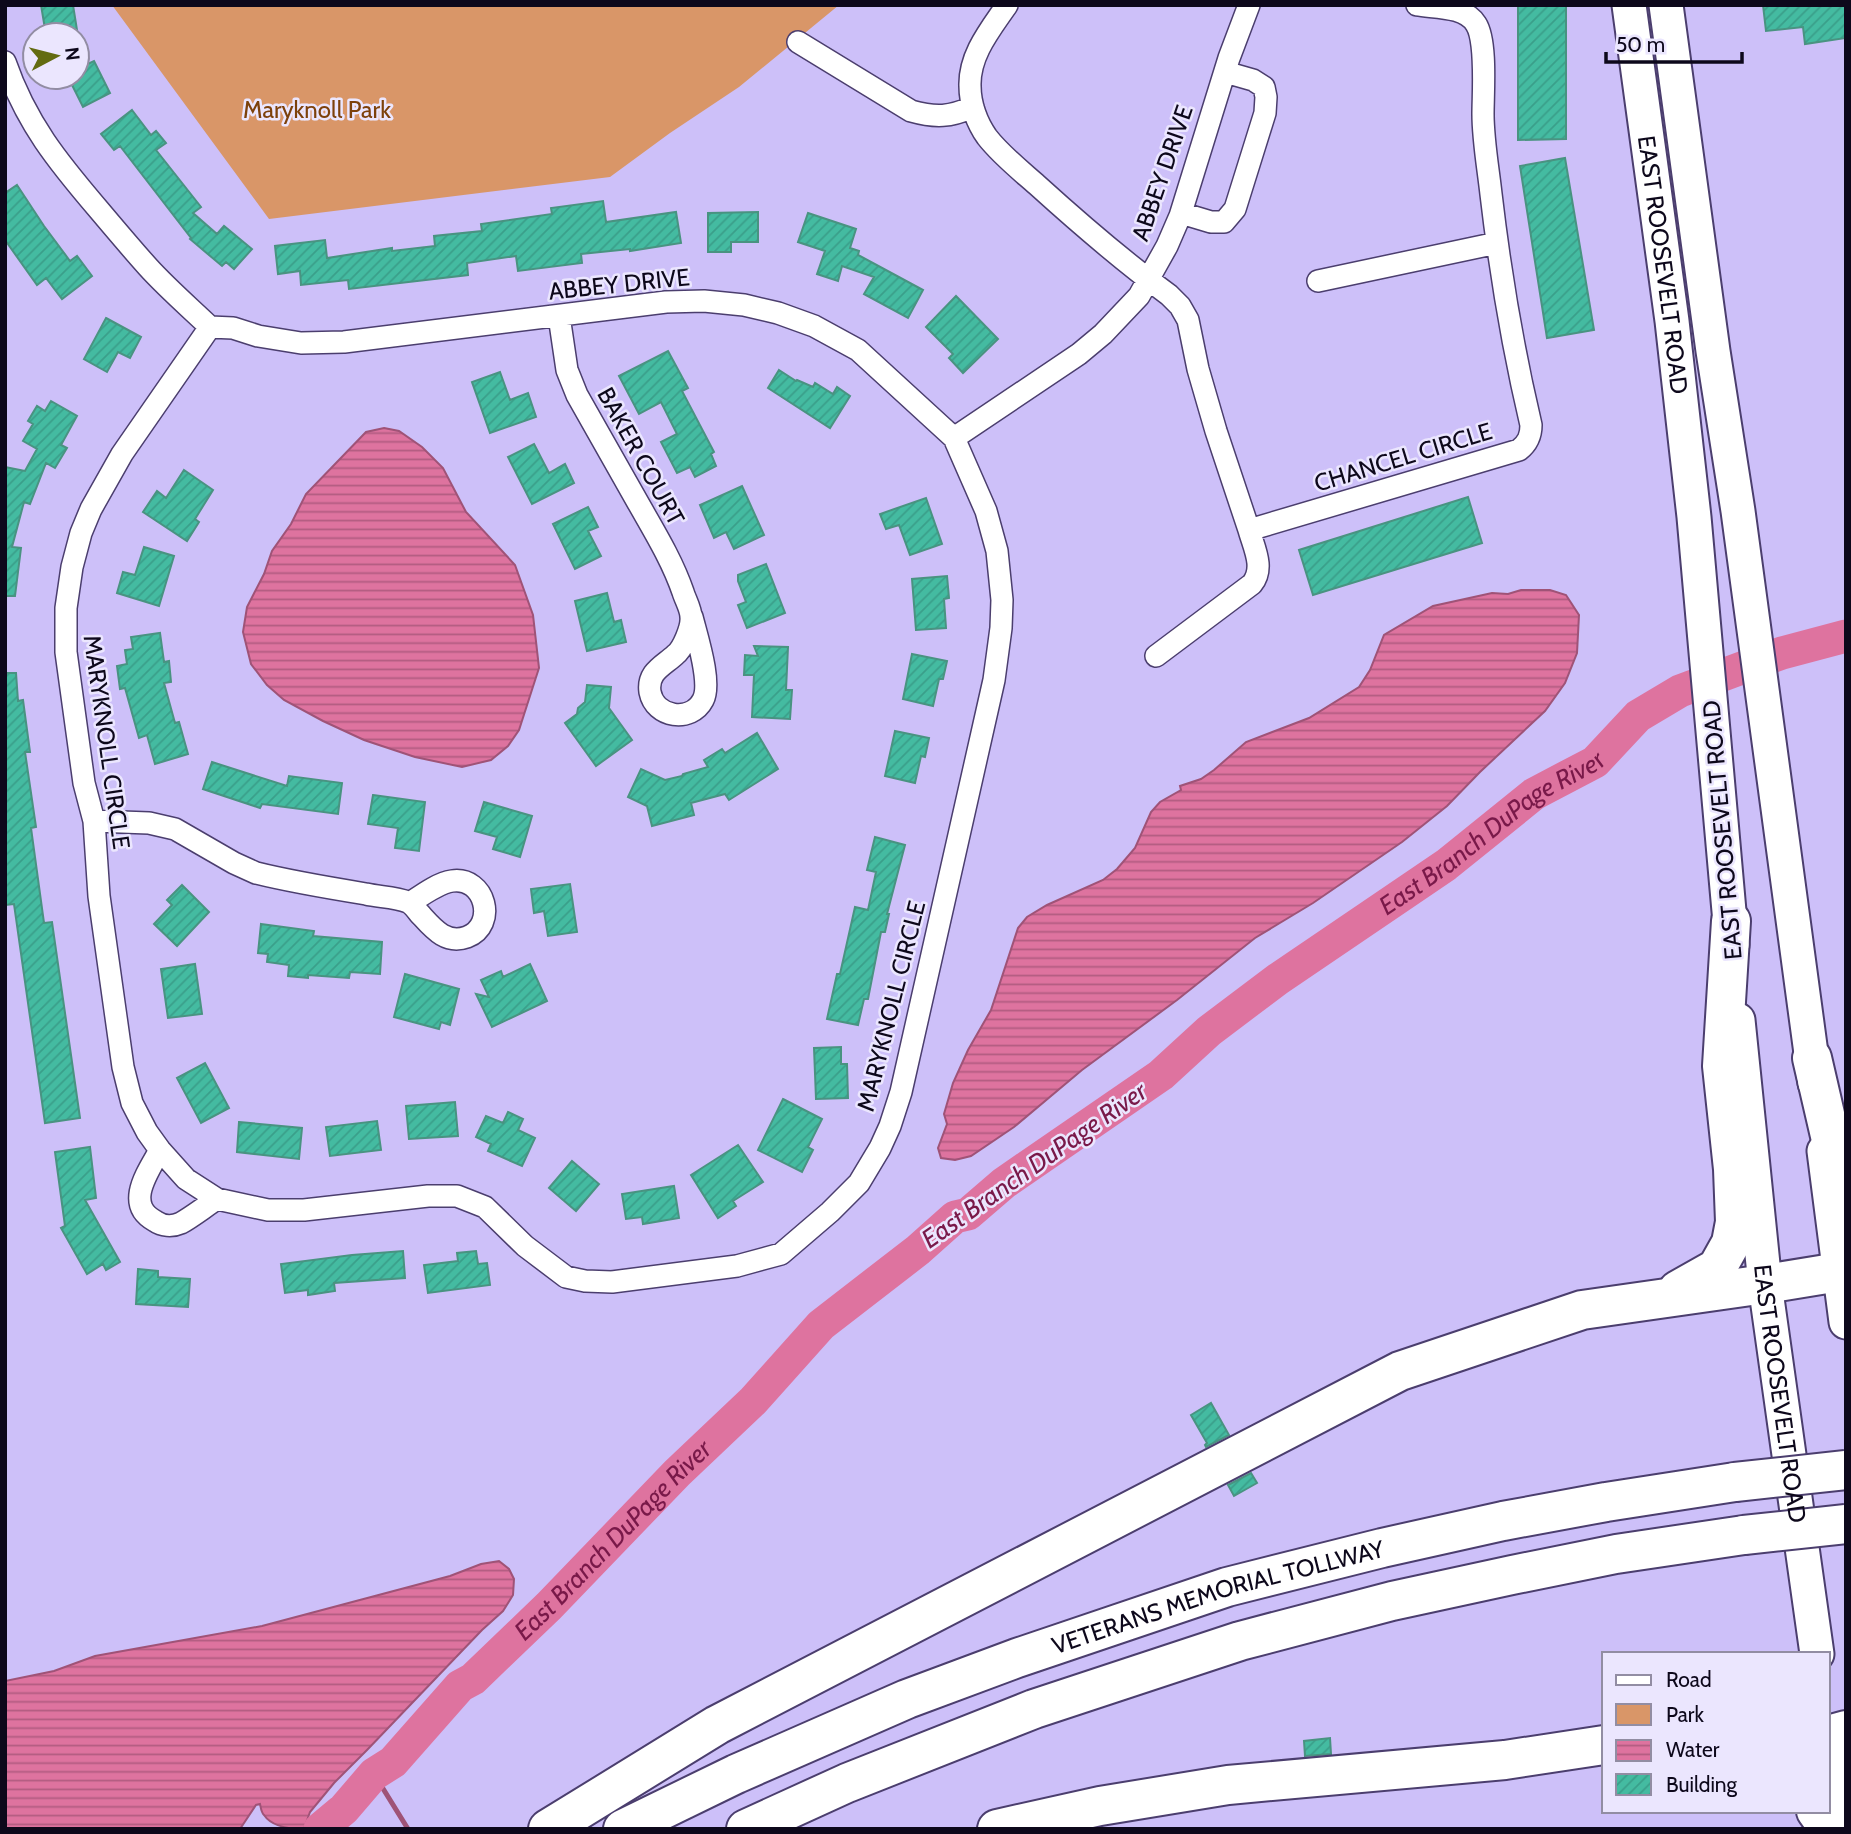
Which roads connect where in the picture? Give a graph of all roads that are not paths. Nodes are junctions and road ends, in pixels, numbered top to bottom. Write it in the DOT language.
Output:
graph roads {
  1 [pos="1007,5"];
  2 [pos="1249,5"];
  3 [pos="1417,5"];
  4 [pos="1629,5"];
  5 [pos="1647,5"];
  6 [pos="1666,5"];
  7 [pos="798,43"];
  8 [pos="5,62"];
  9 [pos="1225,72"];
  10 [pos="973,107"];
  11 [pos="1681,115"];
  12 [pos="1181,213"];
  13 [pos="1497,243"];
  14 [pos="1149,280"];
  15 [pos="1318,281"];
  16 [pos="559,316"];
  17 [pos="1708,316"];
  18 [pos="1672,321"];
  19 [pos="209,327"];
  20 [pos="954,438"];
  21 [pos="1249,530"];
  22 [pos="692,617"];
  23 [pos="1156,656"];
  24 [pos="94,821"];
  25 [pos="410,903"];
  26 [pos="1731,921"];
  27 [pos="1812,1058"];
  28 [pos="160,1150"];
  29 [pos="1846,1185"];
  30 [pos="217,1199"];
  31 [pos="1842,1272"];
  32 [pos="1765,1284"];
  33 [pos="1663,1297"];
  34 [pos="1846,1322"];
  35 [pos="1846,1470"];
  36 [pos="1846,1524"];
  37 [pos="1817,1652"];
  38 [pos="1602,1745"];
  39 [pos="1830,1748"];
  40 [pos="1505,1760"];
  41 [pos="1602,1763"];
  42 [pos="1817,1813"];
  43 [pos="548,1829"];
  44 [pos="624,1829"];
  45 [pos="746,1829"];
  46 [pos="997,1829"];
  47 [pos="1829,1829"];
  48 [pos="1844,1829"];
  1 -- 10 [label="street"];
  2 -- 9 [label="street, ABBEY DRIVE"];
  3 -- 13 [label="street, CHANCEL CIRCLE"];
  4 -- 18 [label="main road, EAST ROOSEVELT ROAD"];
  5 -- 11 [label="main road"];
  6 -- 11 [label="main road, EAST ROOSEVELT ROAD"];
  7 -- 10 [label="street"];
  8 -- 19 [label="street"];
  9 -- 12 [label="street, ABBEY DRIVE"];
  9 -- 12 [label="street"];
  10 -- 14 [label="street"];
  11 -- 17 [label="main road, EAST ROOSEVELT ROAD"];
  12 -- 14 [label="street, ABBEY DRIVE"];
  13 -- 15 [label="street"];
  13 -- 21 [label="street, CHANCEL CIRCLE"];
  14 -- 20 [label="street, ABBEY DRIVE"];
  14 -- 21 [label="street"];
  16 -- 19 [label="street, ABBEY DRIVE"];
  16 -- 20 [label="street, ABBEY DRIVE"];
  16 -- 22 [label="street, BAKER COURT"];
  17 -- 18 [label="main road"];
  17 -- 27 [label="main road, EAST ROOSEVELT ROAD"];
  18 -- 26 [label="main road, EAST ROOSEVELT ROAD"];
  19 -- 24 [label="street, MARYKNOLL CIRCLE"];
  20 -- 30 [label="street, MARYKNOLL CIRCLE"];
  21 -- 23 [label="street"];
  24 -- 25 [label="street"];
  24 -- 28 [label="street, MARYKNOLL CIRCLE"];
  26 -- 32 [label="main road, EAST ROOSEVELT ROAD"];
  26 -- 33 [label="highway"];
  27 -- 29 [label="highway"];
  27 -- 31 [label="main road, EAST ROOSEVELT ROAD"];
  28 -- 30 [label="street, MARYKNOLL CIRCLE"];
  28 -- 30 [label="street"];
  31 -- 32 [label="highway"];
  31 -- 34 [label="main road, EAST ROOSEVELT ROAD"];
  32 -- 33 [label="highway"];
  32 -- 37 [label="main road, EAST ROOSEVELT ROAD"];
  33 -- 43 [label="highway"];
  35 -- 44 [label="highway, VETERANS MEMORIAL TOLLWAY, bridge"];
  36 -- 45 [label="highway, VETERANS MEMORIAL TOLLWAY, bridge"];
  38 -- 40 [label="highway"];
  39 -- 48 [label="main road"];
  40 -- 41 [label="highway"];
  40 -- 46 [label="highway"];
  42 -- 47 [label="highway"];
}
